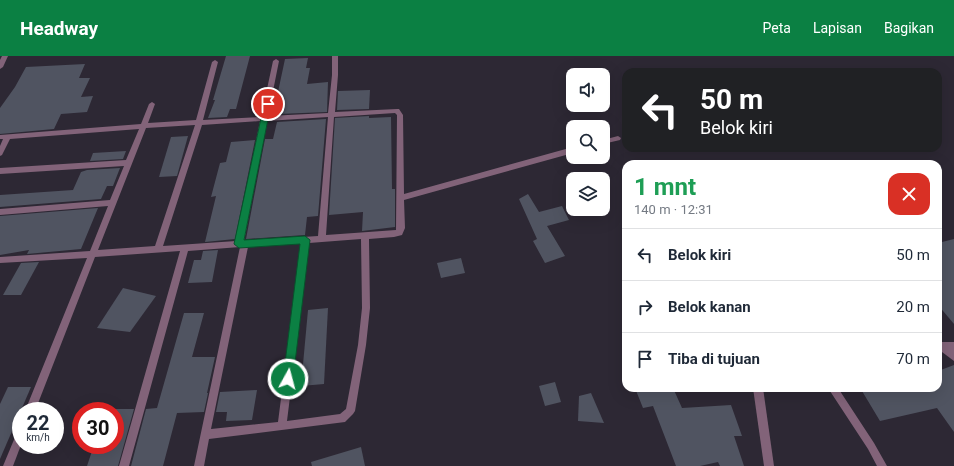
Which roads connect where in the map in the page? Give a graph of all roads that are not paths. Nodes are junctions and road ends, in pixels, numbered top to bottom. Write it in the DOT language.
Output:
graph roads {
  1 [pos="5,56"];
  2 [pos="335,56"];
  3 [pos="276,61"];
  4 [pos="215,62"];
  5 [pos="0,67"];
  6 [pos="152,104"];
  7 [pos="331,115"];
  8 [pos="265,119"];
  9 [pos="199,123"];
  10 [pos="142,126"];
  11 [pos="0,137"];
  12 [pos="8,137"];
  13 [pos="618,138"];
  14 [pos="610,140"];
  15 [pos="566,152"];
  16 [pos="0,153"];
  17 [pos="127,163"];
  18 [pos="0,171"];
  19 [pos="400,198"];
  20 [pos="112,204"];
  21 [pos="0,212"];
  22 [pos="365,236"];
  23 [pos="322,238"];
  24 [pos="305,240"];
  25 [pos="242,244"];
  26 [pos="185,248"];
  27 [pos="158,250"];
  28 [pos="91,254"];
  29 [pos="1,262"];
  30 [pos="942,346"];
  31 [pos="954,346"];
  32 [pos="942,348"];
  33 [pos="954,357"];
  34 [pos="759,392"];
  35 [pos="836,392"];
  36 [pos="33,402"];
  37 [pos="282,426"];
  38 [pos="205,434"];
  39 [pos="13,454"];
  40 [pos="8,466"];
  41 [pos="124,466"];
  42 [pos="199,466"];
  43 [pos="769,466"];
  44 [pos="882,466"];
  1 -- 5 [label="street"];
  2 -- 7 [label="street"];
  3 -- 8 [label="street"];
  4 -- 9 [label="street"];
  6 -- 10 [label="street"];
  7 -- 8 [label="street"];
  7 -- 19 [label="street"];
  7 -- 23 [label="street"];
  8 -- 9 [label="street"];
  8 -- 25 [label="street"];
  9 -- 10 [label="street"];
  9 -- 27 [label="street"];
  10 -- 12 [label="street"];
  10 -- 17 [label="street"];
  11 -- 12 [label="street"];
  12 -- 16 [label="street"];
  13 -- 14 [label="street"];
  15 -- 19 [label="street"];
  17 -- 18 [label="street"];
  17 -- 20 [label="street"];
  19 -- 22 [label="street"];
  20 -- 21 [label="street"];
  20 -- 28 [label="street"];
  22 -- 23 [label="street"];
  22 -- 37 [label="street"];
  23 -- 24 [label="street"];
  24 -- 25 [label="street"];
  24 -- 37 [label="street"];
  25 -- 26 [label="street"];
  25 -- 38 [label="street"];
  26 -- 27 [label="street"];
  26 -- 41 [label="street"];
  27 -- 28 [label="street"];
  28 -- 29 [label="street"];
  28 -- 36 [label="street"];
  30 -- 31 [label="street"];
  32 -- 33 [label="street"];
  34 -- 43 [label="street"];
  35 -- 44 [label="street"];
  37 -- 38 [label="street"];
  38 -- 42 [label="street"];
  39 -- 40 [label="street"];
}
